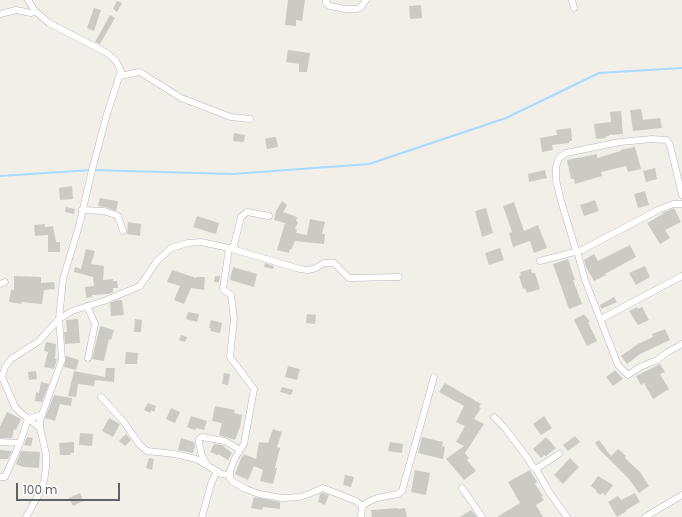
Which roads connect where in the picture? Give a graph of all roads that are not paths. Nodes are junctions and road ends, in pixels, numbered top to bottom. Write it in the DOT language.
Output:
graph roads {
  1 [pos="28,0"];
  2 [pos="326,0"];
  3 [pos="366,0"];
  4 [pos="572,0"];
  5 [pos="574,8"];
  6 [pos="35,11"];
  7 [pos="0,14"];
  8 [pos="120,76"];
  9 [pos="250,119"];
  10 [pos="682,195"];
  11 [pos="682,204"];
  12 [pos="82,210"];
  13 [pos="269,216"];
  14 [pos="123,231"];
  15 [pos="231,249"];
  16 [pos="577,251"];
  17 [pos="540,261"];
  18 [pos="682,276"];
  19 [pos="399,277"];
  20 [pos="87,306"];
  21 [pos="59,319"];
  22 [pos="601,319"];
  23 [pos="682,344"];
  24 [pos="88,358"];
  25 [pos="1,375"];
  26 [pos="434,377"];
  27 [pos="101,397"];
  28 [pos="42,415"];
  29 [pos="494,417"];
  30 [pos="28,419"];
  31 [pos="40,428"];
  32 [pos="0,442"];
  33 [pos="20,443"];
  34 [pos="240,450"];
  35 [pos="559,454"];
  36 [pos="208,466"];
  37 [pos="536,470"];
  38 [pos="217,471"];
  39 [pos="230,475"];
  40 [pos="0,476"];
  41 [pos="462,488"];
  42 [pos="682,495"];
  43 [pos="362,506"];
  44 [pos="26,517"];
  45 [pos="202,517"];
  46 [pos="361,517"];
  47 [pos="482,517"];
  48 [pos="567,517"];
  49 [pos="645,517"];
  1 -- 6 [label="street"];
  2 -- 3 [label="street"];
  4 -- 5 [label="street"];
  6 -- 7 [label="street"];
  6 -- 8 [label="street"];
  8 -- 9 [label="street"];
  8 -- 12 [label="street"];
  10 -- 16 [label="street"];
  11 -- 16 [label="street"];
  12 -- 14 [label="street"];
  12 -- 21 [label="street"];
  13 -- 15 [label="street"];
  15 -- 19 [label="street"];
  15 -- 20 [label="street"];
  15 -- 34 [label="street"];
  16 -- 17 [label="street"];
  16 -- 22 [label="street"];
  18 -- 22 [label="street"];
  20 -- 21 [label="street"];
  20 -- 24 [label="street"];
  21 -- 25 [label="street"];
  21 -- 28 [label="street"];
  22 -- 23 [label="street"];
  25 -- 30 [label="street"];
  26 -- 43 [label="street"];
  27 -- 36 [label="street"];
  28 -- 30 [label="street"];
  28 -- 31 [label="street"];
  29 -- 37 [label="street"];
  30 -- 31 [label="street"];
  30 -- 33 [label="street"];
  31 -- 44 [label="street"];
  32 -- 33 [label="street"];
  33 -- 40 [label="street"];
  34 -- 36 [label="street"];
  34 -- 39 [label="street"];
  35 -- 37 [label="street"];
  36 -- 38 [label="street"];
  37 -- 48 [label="street"];
  38 -- 39 [label="street"];
  38 -- 45 [label="street"];
  39 -- 43 [label="street"];
  41 -- 47 [label="street"];
  42 -- 49 [label="street"];
  43 -- 46 [label="street"];
}
